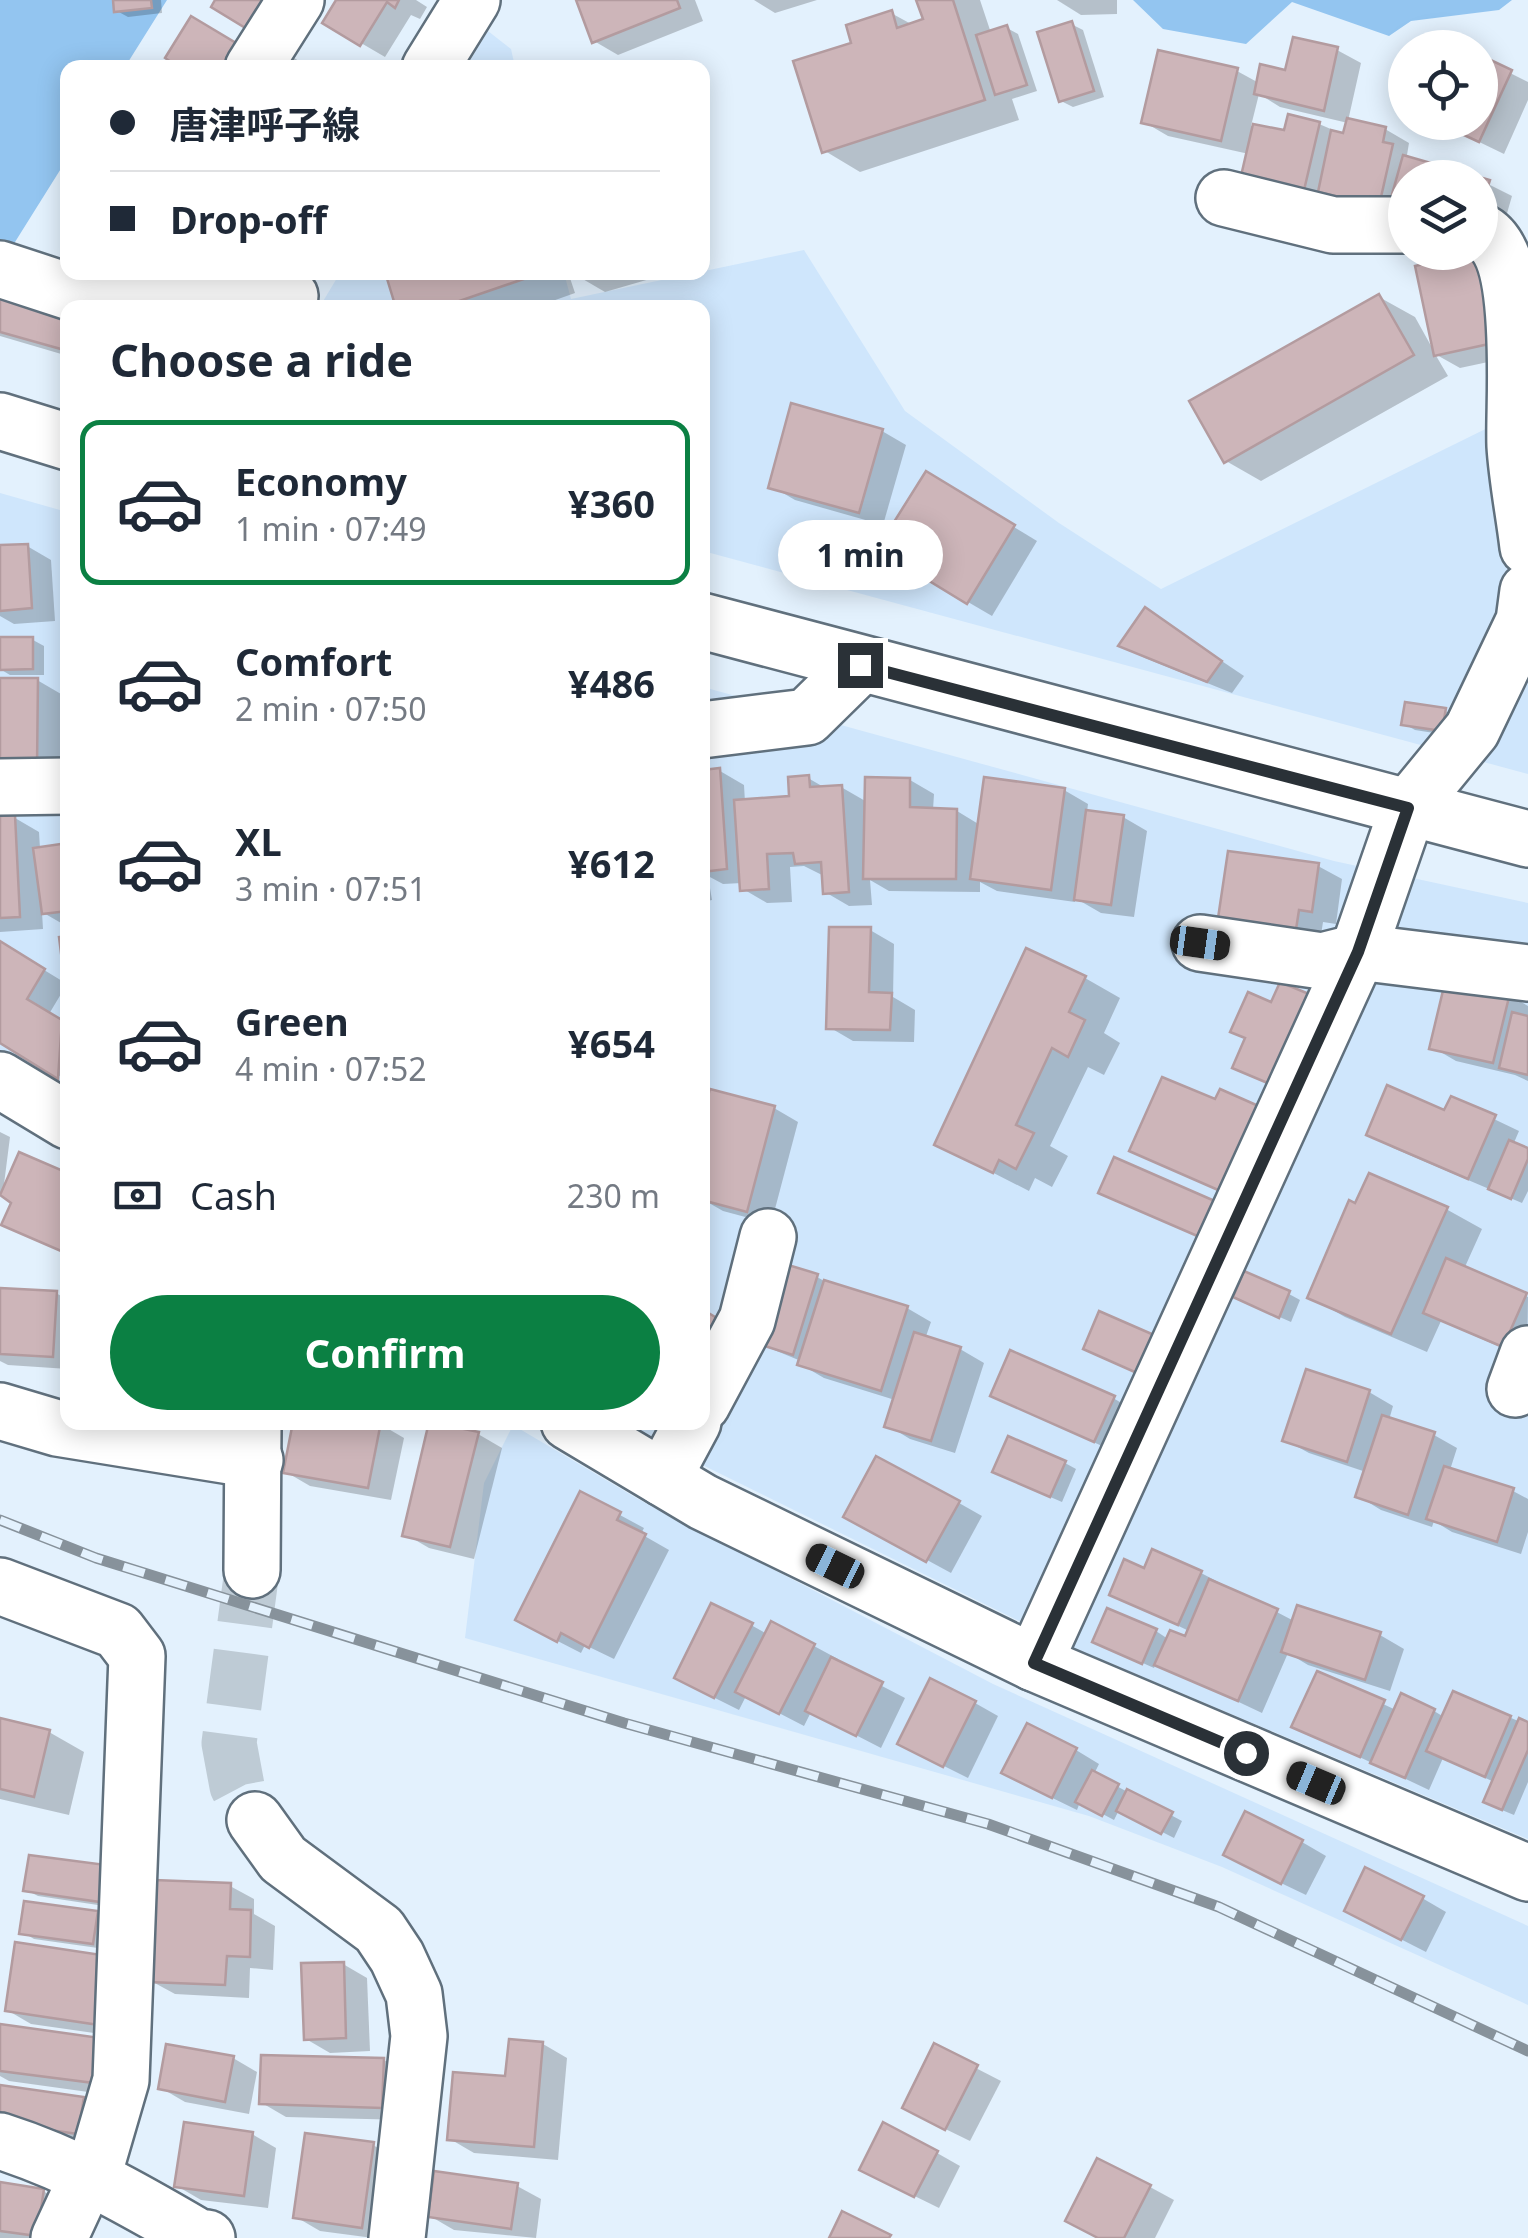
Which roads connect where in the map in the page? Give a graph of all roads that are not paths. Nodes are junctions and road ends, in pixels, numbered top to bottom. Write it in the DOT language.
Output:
graph roads {
  1 [pos="296,0"];
  2 [pos="472,0"];
  3 [pos="259,60"];
  4 [pos="435,60"];
  5 [pos="1224,198"];
  6 [pos="1388,225"];
  7 [pos="1498,246"];
  8 [pos="0,269"];
  9 [pos="293,292"];
  10 [pos="0,421"];
  11 [pos="60,440"];
  12 [pos="1528,547"];
  13 [pos="1528,591"];
  14 [pos="710,623"];
  15 [pos="860,665"];
  16 [pos="710,729"];
  17 [pos="0,786"];
  18 [pos="60,786"];
  19 [pos="1408,808"];
  20 [pos="1528,839"];
  21 [pos="1200,943"];
  22 [pos="1358,952"];
  23 [pos="1528,973"];
  24 [pos="0,1080"];
  25 [pos="60,1116"];
  26 [pos="768,1237"];
  27 [pos="710,1389"];
  28 [pos="0,1411"];
  29 [pos="60,1428"];
  30 [pos="85,1430"];
  31 [pos="582,1430"];
  32 [pos="689,1430"];
  33 [pos="254,1442"];
  34 [pos="663,1478"];
  35 [pos="252,1570"];
  36 [pos="0,1586"];
  37 [pos="1034,1663"];
  38 [pos="254,1820"];
  39 [pos="1528,1872"];
  40 [pos="0,2140"];
  41 [pos="93,2176"];
  42 [pos="198,2237"];
  43 [pos="59,2238"];
  44 [pos="207,2238"];
  45 [pos="396,2238"];
  1 -- 3 [label="street"];
  2 -- 4 [label="street"];
  5 -- 6 [label="street"];
  7 -- 12 [label="street"];
  8 -- 9 [label="street"];
  10 -- 11 [label="street"];
  13 -- 19 [label="street"];
  14 -- 15 [label="street"];
  15 -- 16 [label="street"];
  15 -- 19 [label="street"];
  17 -- 18 [label="street"];
  19 -- 20 [label="street"];
  19 -- 22 [label="street"];
  21 -- 22 [label="street"];
  22 -- 23 [label="street"];
  22 -- 37 [label="street"];
  24 -- 25 [label="street"];
  26 -- 27 [label="street"];
  28 -- 29 [label="street"];
  30 -- 33 [label="street"];
  31 -- 34 [label="street"];
  32 -- 34 [label="street"];
  33 -- 35 [label="street"];
  34 -- 37 [label="street"];
  36 -- 41 [label="street"];
  37 -- 39 [label="street"];
  38 -- 45 [label="street"];
  40 -- 41 [label="street"];
  41 -- 42 [label="street"];
  41 -- 43 [label="street"];
  42 -- 44 [label="street"];
}
